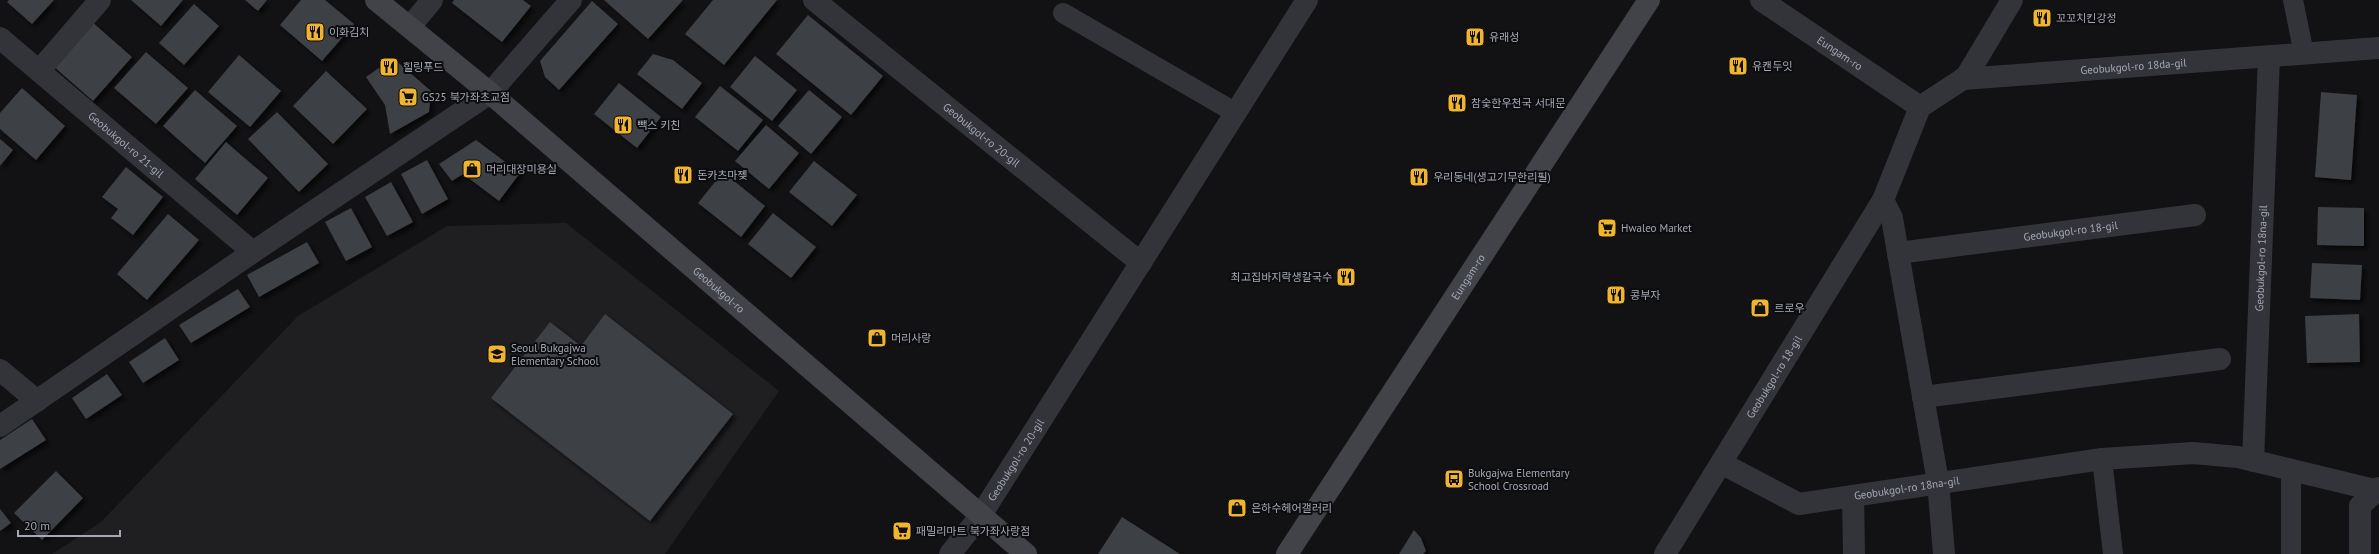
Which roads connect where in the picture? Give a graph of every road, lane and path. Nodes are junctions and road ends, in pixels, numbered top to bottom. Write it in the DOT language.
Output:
graph roads {
  1 [pos="100,0"];
  2 [pos="376,0"];
  3 [pos="432,0"];
  4 [pos="571,0"];
  5 [pos="1307,0"];
  6 [pos="1649,0"];
  7 [pos="1761,0"];
  8 [pos="2012,0"];
  9 [pos="2293,0"];
  10 [pos="821,2"];
  11 [pos="1064,12"];
  12 [pos="410,27"];
  13 [pos="0,38"];
  14 [pos="2379,48"];
  15 [pos="2304,54"];
  16 [pos="2269,57"];
  17 [pos="39,71"];
  18 [pos="1963,79"];
  19 [pos="490,93"];
  20 [pos="1920,106"];
  21 [pos="1236,113"];
  22 [pos="1883,200"];
  23 [pos="2195,215"];
  24 [pos="253,252"];
  25 [pos="1898,253"];
  26 [pos="1140,263"];
  27 [pos="2220,359"];
  28 [pos="0,370"];
  29 [pos="1923,396"];
  30 [pos="37,401"];
  31 [pos="0,426"];
  32 [pos="2102,459"];
  33 [pos="2253,460"];
  34 [pos="1721,463"];
  35 [pos="2291,471"];
  36 [pos="1938,482"];
  37 [pos="2378,490"];
  38 [pos="1853,496"];
  39 [pos="981,516"];
  40 [pos="950,554"];
  41 [pos="1026,554"];
  42 [pos="1287,554"];
  43 [pos="1664,554"];
  44 [pos="1854,554"];
  45 [pos="1944,554"];
  46 [pos="2113,554"];
  47 [pos="2291,554"];
  48 [pos="2360,554"];
  1 -- 17 [label="street"];
  2 -- 12 [label="street, Geobukgol-ro"];
  3 -- 12 [label="street"];
  4 -- 19 [label="street"];
  5 -- 21 [label="street, Geobukgol-ro 20-gil"];
  6 -- 42 [label="street, Eungam-ro"];
  7 -- 20 [label="street, Eungam-ro"];
  8 -- 18 [label="street"];
  9 -- 15 [label="lane"];
  10 -- 26 [label="street, Geobukgol-ro 20-gil"];
  11 -- 21 [label="lane"];
  12 -- 19 [label="street, Geobukgol-ro"];
  13 -- 17 [label="street, Geobukgol-ro 21-gil"];
  14 -- 15 [label="street, Geobukgol-ro 18da-gil"];
  15 -- 16 [label="street, Geobukgol-ro 18da-gil"];
  16 -- 18 [label="street, Geobukgol-ro 18da-gil"];
  16 -- 33 [label="street, Geobukgol-ro 18na-gil"];
  17 -- 24 [label="street, Geobukgol-ro 21-gil"];
  18 -- 20 [label="street"];
  19 -- 24 [label="street"];
  19 -- 39 [label="street, Geobukgol-ro"];
  20 -- 22 [label="street, Geobukgol-ro 18-gil"];
  21 -- 26 [label="street, Geobukgol-ro 20-gil"];
  22 -- 25 [label="street"];
  22 -- 34 [label="street, Geobukgol-ro 18-gil"];
  23 -- 25 [label="street, Geobukgol-ro 18-gil"];
  24 -- 30 [label="street"];
  25 -- 29 [label="street"];
  26 -- 39 [label="street, Geobukgol-ro 20-gil"];
  27 -- 29 [label="street"];
  28 -- 30 [label="street"];
  29 -- 36 [label="street"];
  30 -- 31 [label="street"];
  32 -- 33 [label="street, Geobukgol-ro 18na-gil"];
  32 -- 36 [label="street, Geobukgol-ro 18na-gil"];
  32 -- 46 [label="lane"];
  33 -- 35 [label="street, Geobukgol-ro 18na-gil"];
  34 -- 38 [label="street, Geobukgol-ro 18na-gil"];
  34 -- 43 [label="street, Geobukgol-ro 18-gil"];
  35 -- 37 [label="street, Geobukgol-ro 18na-gil"];
  35 -- 47 [label="lane"];
  36 -- 38 [label="street, Geobukgol-ro 18na-gil"];
  36 -- 45 [label="street"];
  37 -- 48 [label="street, Geobukgol-ro 18na-gil"];
  38 -- 44 [label="street"];
  39 -- 40 [label="street, Geobukgol-ro 20-gil"];
  39 -- 41 [label="street, Geobukgol-ro"];
}
